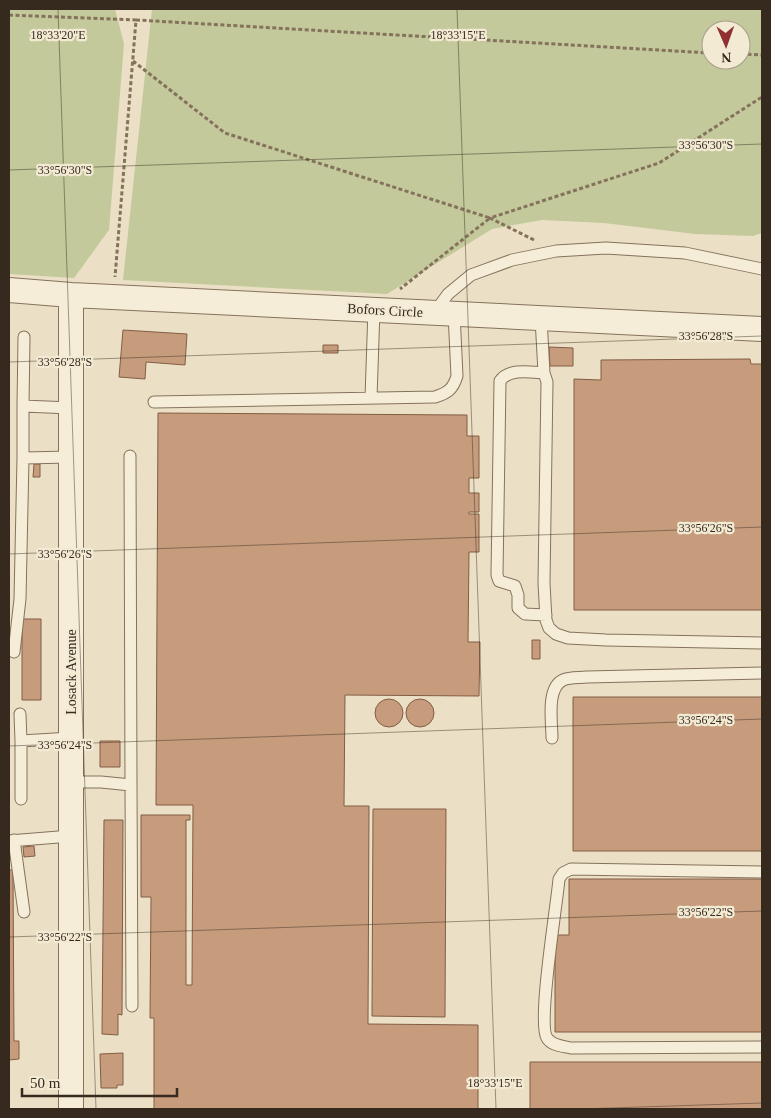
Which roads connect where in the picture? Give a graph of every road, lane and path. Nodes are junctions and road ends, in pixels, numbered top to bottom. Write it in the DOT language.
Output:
graph roads {
  1 [pos="9,15"];
  2 [pos="136,20"];
  3 [pos="701,52"];
  4 [pos="132,61"];
  5 [pos="762,96"];
  6 [pos="490,218"];
  7 [pos="556,251"];
  8 [pos="762,269"];
  9 [pos="9,290"];
  10 [pos="71,295"];
  11 [pos="114,297"];
  12 [pos="374,309"];
  13 [pos="445,313"];
  14 [pos="541,318"];
  15 [pos="762,329"];
  16 [pos="24,337"];
  17 [pos="544,372"];
  18 [pos="371,398"];
  19 [pos="154,402"];
  20 [pos="23,406"];
  21 [pos="71,408"];
  22 [pos="130,456"];
  23 [pos="71,457"];
  24 [pos="23,458"];
  25 [pos="546,615"];
  26 [pos="762,643"];
  27 [pos="14,652"];
  28 [pos="762,673"];
  29 [pos="20,714"];
  30 [pos="71,738"];
  31 [pos="552,738"];
  32 [pos="21,741"];
  33 [pos="71,782"];
  34 [pos="131,786"];
  35 [pos="21,799"];
  36 [pos="71,836"];
  37 [pos="11,841"];
  38 [pos="762,872"];
  39 [pos="24,912"];
  40 [pos="132,1006"];
  41 [pos="762,1047"];
  42 [pos="71,1109"];
  1 -- 2 [label="path"];
  2 -- 3 [label="path"];
  2 -- 4 [label="path"];
  4 -- 6 [label="path"];
  4 -- 11 [label="path"];
  5 -- 6 [label="path"];
  6 -- 7 [label="path"];
  6 -- 12 [label="path"];
  7 -- 8 [label="lane"];
  7 -- 13 [label="lane"];
  9 -- 10 [label="street, Bofors Circle"];
  10 -- 11 [label="street, Bofors Circle"];
  10 -- 21 [label="street, Losack Avenue"];
  11 -- 12 [label="street, Bofors Circle"];
  12 -- 13 [label="street, Bofors Circle"];
  12 -- 18 [label="lane"];
  13 -- 14 [label="street, Bofors Circle"];
  13 -- 18 [label="lane"];
  14 -- 15 [label="street, Bofors Circle"];
  14 -- 17 [label="lane"];
  16 -- 20 [label="lane"];
  17 -- 25 [label="lane"];
  17 -- 25 [label="lane"];
  18 -- 19 [label="lane"];
  20 -- 21 [label="lane"];
  20 -- 24 [label="lane"];
  21 -- 23 [label="street, Losack Avenue"];
  22 -- 34 [label="lane"];
  23 -- 24 [label="lane"];
  23 -- 30 [label="street, Losack Avenue"];
  24 -- 27 [label="lane"];
  25 -- 26 [label="lane"];
  28 -- 31 [label="lane"];
  29 -- 32 [label="lane"];
  30 -- 32 [label="lane"];
  30 -- 33 [label="street, Losack Avenue"];
  32 -- 35 [label="lane"];
  33 -- 34 [label="lane"];
  33 -- 36 [label="street, Losack Avenue"];
  34 -- 40 [label="lane"];
  36 -- 37 [label="lane"];
  36 -- 42 [label="street, Losack Avenue"];
  37 -- 39 [label="lane"];
  38 -- 41 [label="lane"];
}
